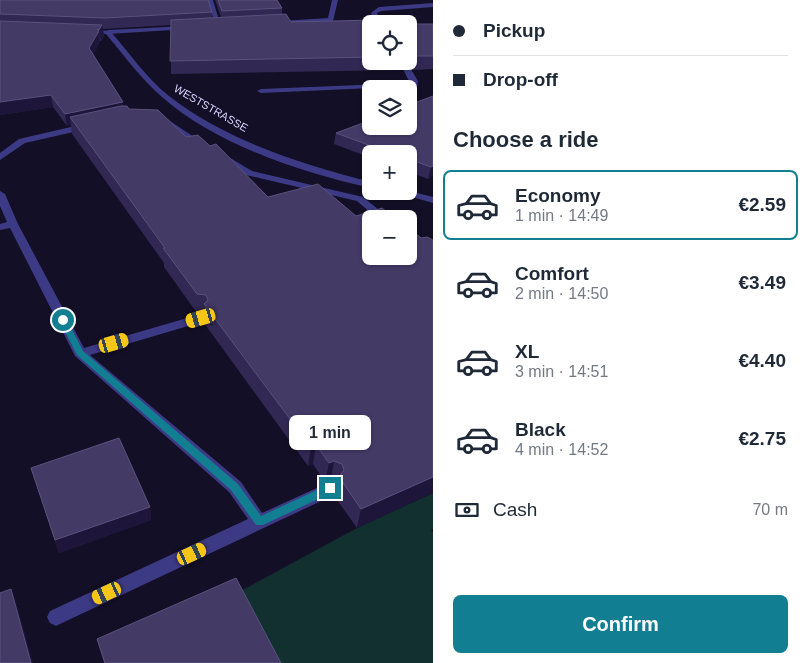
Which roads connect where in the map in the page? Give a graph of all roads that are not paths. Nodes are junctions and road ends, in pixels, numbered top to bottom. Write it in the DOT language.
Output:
graph roads {
  1 [pos="210,0"];
  2 [pos="335,0"];
  3 [pos="433,5"];
  4 [pos="375,15"];
  5 [pos="273,23"];
  6 [pos="219,26"];
  7 [pos="228,26"];
  8 [pos="210,27"];
  9 [pos="191,28"];
  10 [pos="79,31"];
  11 [pos="108,32"];
  12 [pos="407,70"];
  13 [pos="261,91"];
  14 [pos="151,119"];
  15 [pos="95,124"];
  16 [pos="0,157"];
  17 [pos="362,183"];
  18 [pos="0,194"];
  19 [pos="417,196"];
  20 [pos="433,200"];
  21 [pos="374,210"];
  22 [pos="7,225"];
  23 [pos="201,318"];
  24 [pos="80,353"];
  25 [pos="330,488"];
  26 [pos="259,522"];
  27 [pos="56,617"];
  1 -- 6 [label="street"];
  2 -- 5 [label="street"];
  3 -- 4 [label="street"];
  6 -- 7 [label="street"];
  6 -- 8 [label="street"];
  9 -- 11 [label="street"];
  10 -- 11 [label="street"];
  11 -- 17 [label="street, WESTSTRASSE"];
  12 -- 13 [label="street"];
  14 -- 21 [label="street"];
  15 -- 16 [label="street"];
  18 -- 22 [label="street"];
  19 -- 20 [label="street"];
  22 -- 24 [label="street"];
  23 -- 24 [label="street"];
  24 -- 26 [label="street"];
  25 -- 26 [label="street"];
  26 -- 27 [label="street"];
}
